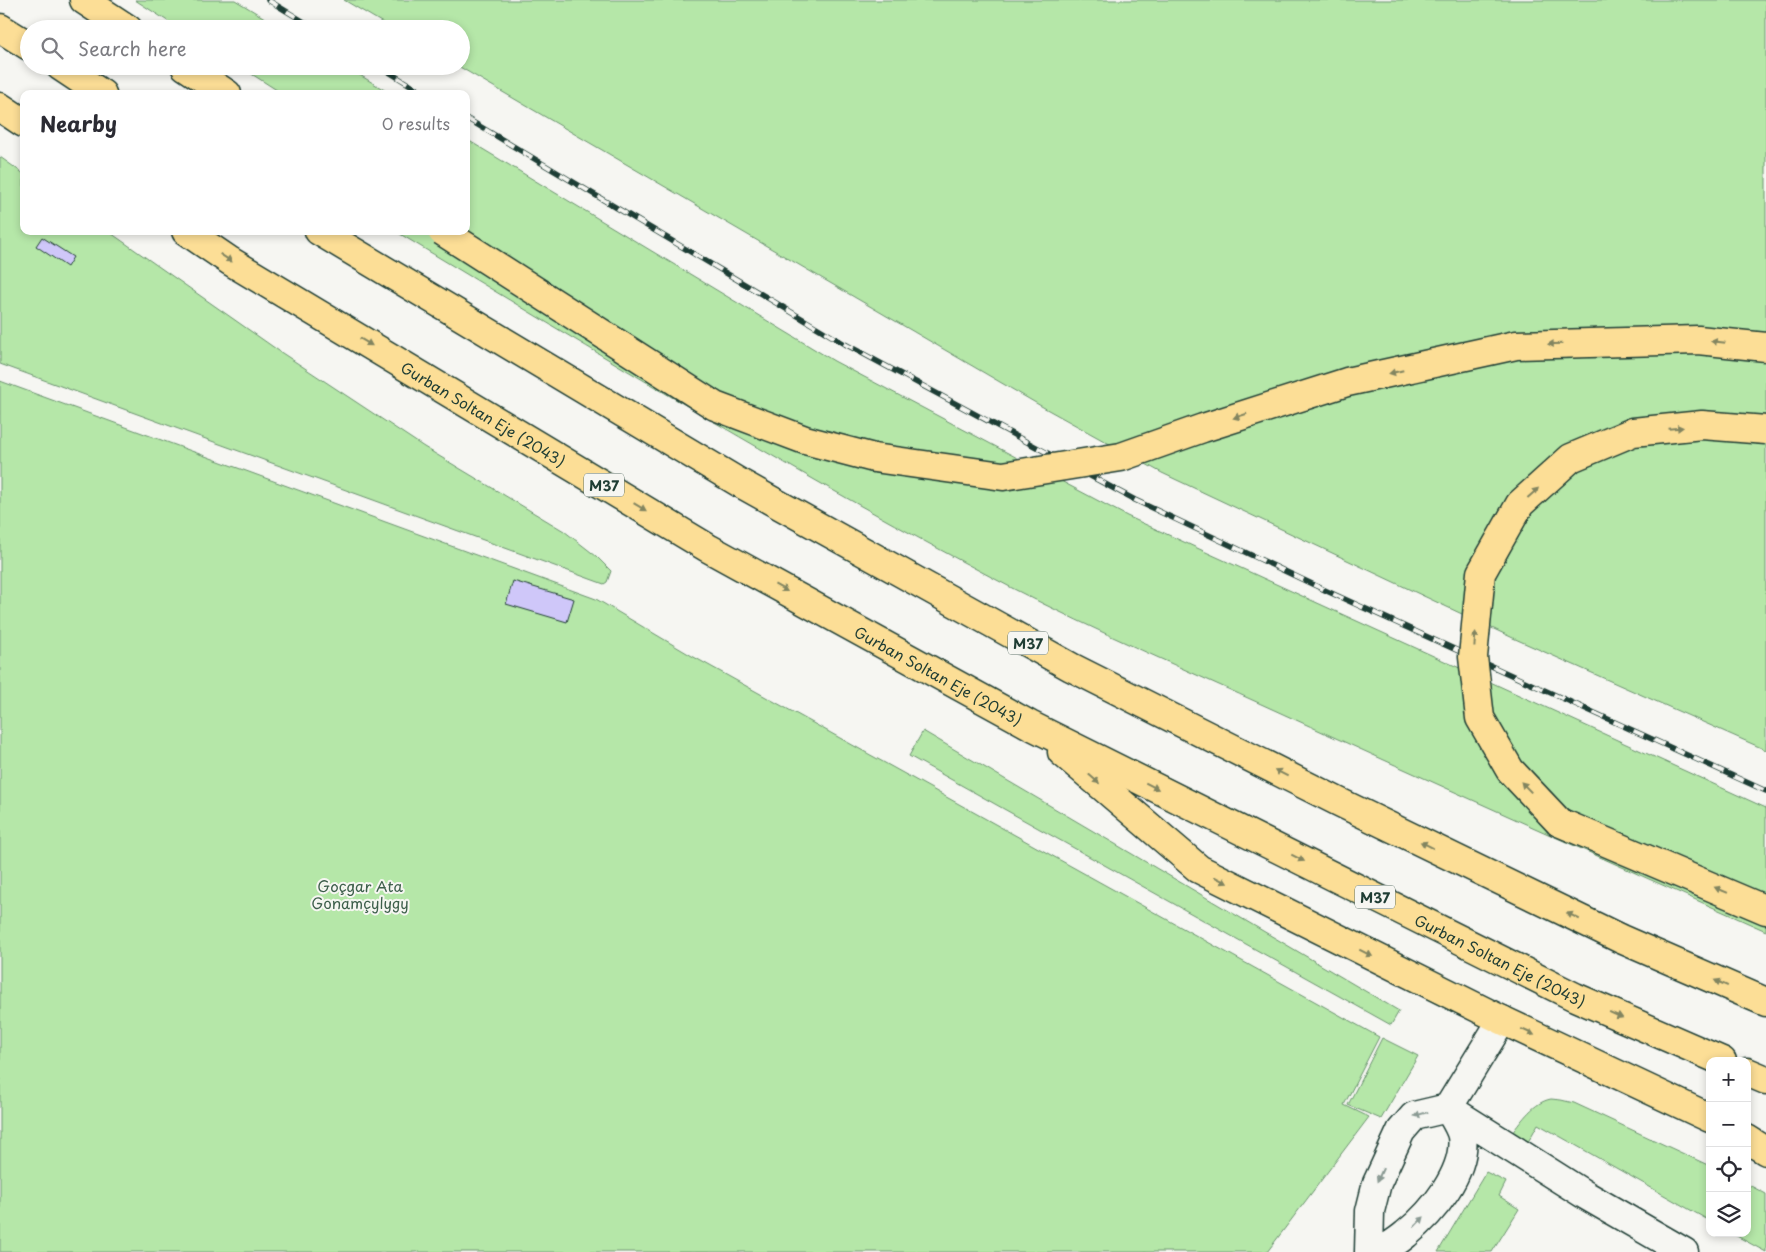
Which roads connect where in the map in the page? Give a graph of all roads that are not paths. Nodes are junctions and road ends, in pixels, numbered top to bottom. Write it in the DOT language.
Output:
graph roads {
  1 [pos="84,0"];
  2 [pos="114,20"];
  3 [pos="0,28"];
  4 [pos="20,40"];
  5 [pos="74,75"];
  6 [pos="198,75"];
  7 [pos="96,90"];
  8 [pos="221,90"];
  9 [pos="0,107"];
  10 [pos="20,120"];
  11 [pos="192,235"];
  12 [pos="326,235"];
  13 [pos="448,235"];
  14 [pos="1766,346"];
  15 [pos="1766,430"];
  16 [pos="1030,725"];
  17 [pos="1766,910"];
  18 [pos="1766,1002"];
  19 [pos="1502,1020"];
  20 [pos="1713,1057"];
  21 [pos="1751,1074"];
  22 [pos="1766,1080"];
  23 [pos="1448,1108"];
  24 [pos="1706,1116"];
  25 [pos="1751,1136"];
  26 [pos="1751,1142"];
  27 [pos="1766,1142"];
  28 [pos="1766,1151"];
  29 [pos="1369,1252"];
  30 [pos="1380,1252"];
  31 [pos="1684,1252"];
  1 -- 2 [label="highway"];
  3 -- 4 [label="highway"];
  5 -- 7 [label="highway"];
  6 -- 8 [label="highway"];
  9 -- 10 [label="highway"];
  11 -- 16 [label="highway, Gurban Soltan Eje (2043) / M37, one-way"];
  18 -- 12 [label="highway, M37, one-way"];
  14 -- 13 [label="highway, one-way, bridge"];
  17 -- 15 [label="highway, one-way, bridge"];
  16 -- 19 [label="highway, one-way"];
  16 -- 20 [label="highway, Gurban Soltan Eje (2043) / M37, one-way"];
  19 -- 23 [label="street"];
  19 -- 24 [label="highway, one-way"];
  21 -- 22 [label="highway"];
  23 -- 29 [label="street, one-way"];
  30 -- 23 [label="street, one-way"];
  23 -- 31 [label="street"];
  25 -- 27 [label="highway"];
  26 -- 28 [label="highway"];
}
